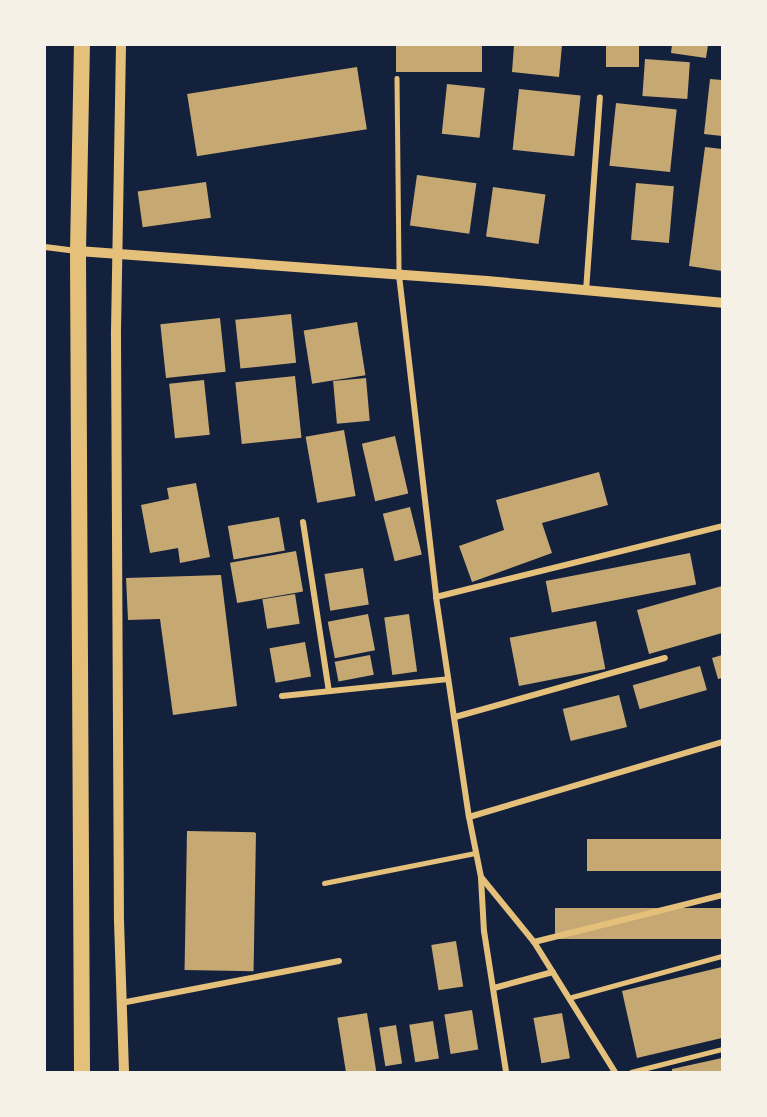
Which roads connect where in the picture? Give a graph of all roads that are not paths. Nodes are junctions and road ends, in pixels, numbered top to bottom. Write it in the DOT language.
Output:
graph roads {
  1 [pos="82,45"];
  2 [pos="121,45"];
  3 [pos="397,78"];
  4 [pos="600,98"];
  5 [pos="45,247"];
  6 [pos="78,251"];
  7 [pos="117,255"];
  8 [pos="399,275"];
  9 [pos="586,291"];
  10 [pos="722,303"];
  11 [pos="303,522"];
  12 [pos="722,526"];
  13 [pos="436,597"];
  14 [pos="665,658"];
  15 [pos="448,679"];
  16 [pos="329,691"];
  17 [pos="282,696"];
  18 [pos="455,717"];
  19 [pos="722,742"];
  20 [pos="469,817"];
  21 [pos="476,853"];
  22 [pos="482,877"];
  23 [pos="324,883"];
  24 [pos="722,895"];
  25 [pos="534,942"];
  26 [pos="722,956"];
  27 [pos="339,962"];
  28 [pos="554,972"];
  29 [pos="494,988"];
  30 [pos="572,997"];
  31 [pos="121,1003"];
  32 [pos="722,1049"];
  33 [pos="82,1072"];
  34 [pos="124,1072"];
  35 [pos="506,1072"];
  36 [pos="615,1072"];
  37 [pos="631,1072"];
  1 -- 6 [label="highway"];
  2 -- 7 [label="street"];
  3 -- 8 [label="lane"];
  4 -- 9 [label="street"];
  5 -- 6 [label="street"];
  6 -- 7 [label="street"];
  6 -- 33 [label="highway"];
  7 -- 8 [label="street"];
  7 -- 31 [label="street"];
  8 -- 9 [label="street"];
  8 -- 13 [label="street"];
  9 -- 10 [label="street"];
  11 -- 16 [label="street"];
  12 -- 13 [label="street"];
  13 -- 15 [label="street"];
  14 -- 18 [label="street"];
  15 -- 16 [label="street"];
  15 -- 18 [label="street"];
  16 -- 17 [label="street"];
  18 -- 20 [label="street"];
  19 -- 20 [label="street"];
  20 -- 21 [label="street"];
  21 -- 22 [label="street"];
  21 -- 23 [label="lane"];
  22 -- 25 [label="street"];
  22 -- 29 [label="street"];
  24 -- 25 [label="street"];
  25 -- 28 [label="street"];
  26 -- 30 [label="lane"];
  27 -- 31 [label="street"];
  28 -- 29 [label="street"];
  28 -- 30 [label="street"];
  29 -- 35 [label="street"];
  30 -- 36 [label="street"];
  31 -- 34 [label="street"];
  32 -- 37 [label="lane"];
}
